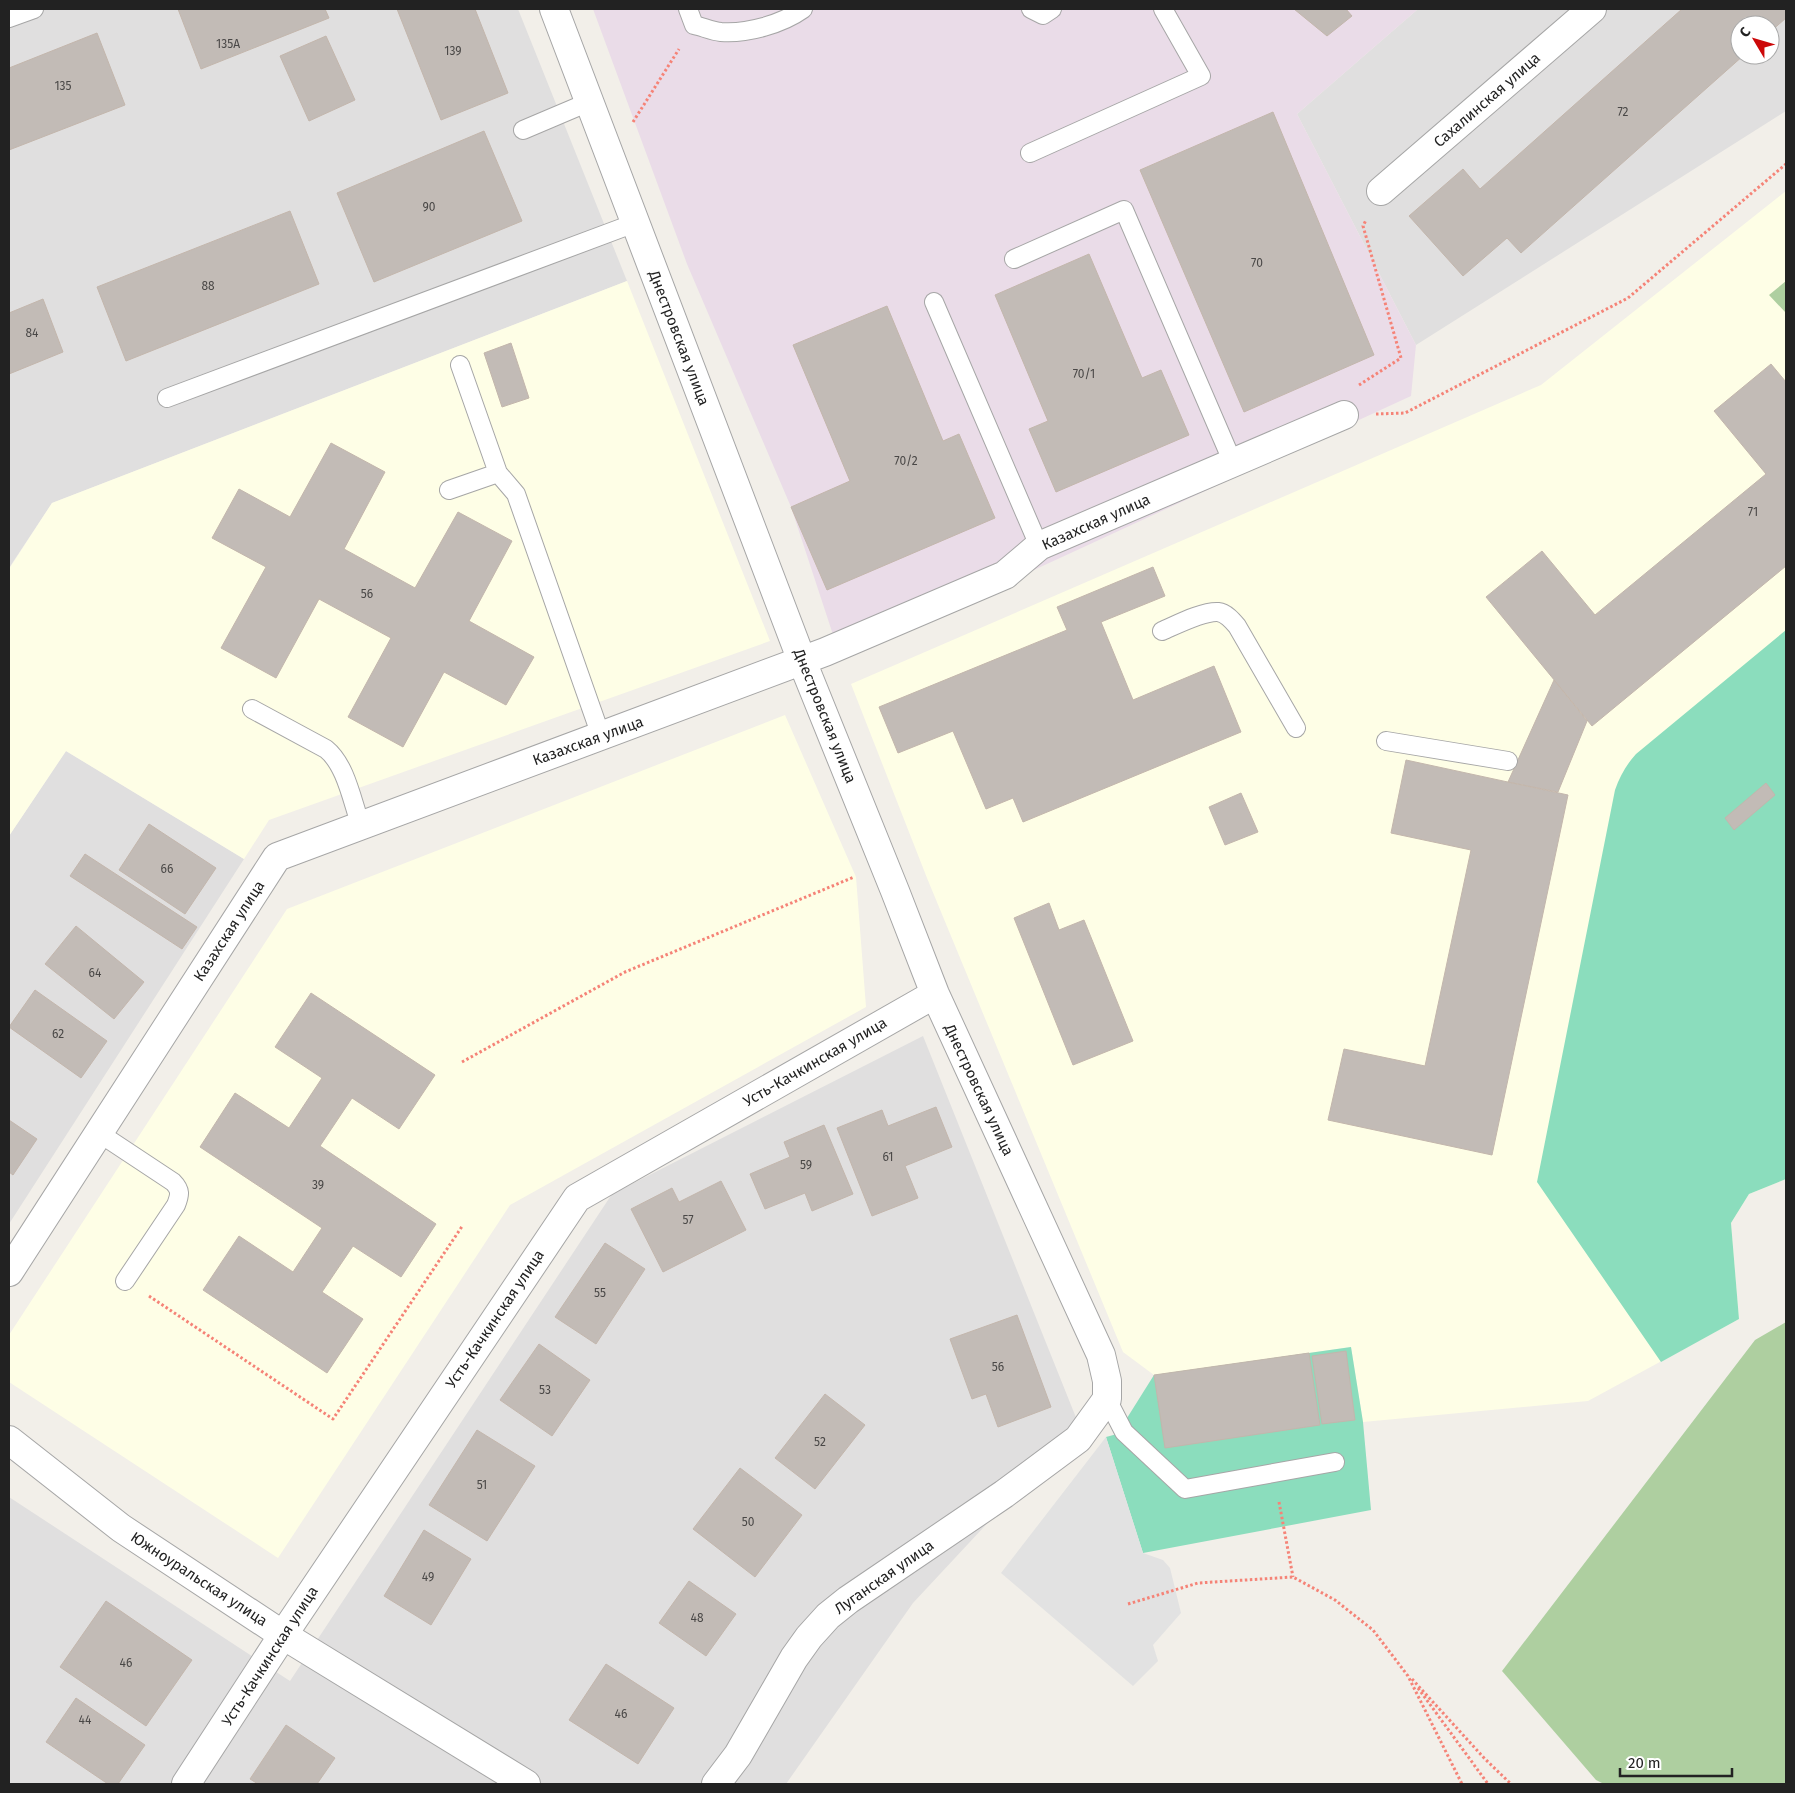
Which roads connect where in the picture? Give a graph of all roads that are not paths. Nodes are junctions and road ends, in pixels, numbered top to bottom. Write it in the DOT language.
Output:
graph roads {
  1 [pos="34,9"];
  2 [pos="554,9"];
  3 [pos="803,9"];
  4 [pos="1031,9"];
  5 [pos="1052,9"];
  6 [pos="1163,9"];
  7 [pos="1592,9"];
  8 [pos="691,17"];
  9 [pos="9,18"];
  10 [pos="589,102"];
  11 [pos="523,130"];
  12 [pos="1030,153"];
  13 [pos="1382,191"];
  14 [pos="635,224"];
  15 [pos="1014,258"];
  16 [pos="934,302"];
  17 [pos="460,365"];
  18 [pos="168,398"];
  19 [pos="1344,415"];
  20 [pos="1233,463"];
  21 [pos="498,473"];
  22 [pos="449,490"];
  23 [pos="1039,546"];
  24 [pos="1162,631"];
  25 [pos="802,661"];
  26 [pos="252,709"];
  27 [pos="1296,728"];
  28 [pos="601,736"];
  29 [pos="1386,741"];
  30 [pos="1508,761"];
  31 [pos="361,826"];
  32 [pos="935,994"];
  33 [pos="99,1133"];
  34 [pos="9,1272"];
  35 [pos="125,1281"];
  36 [pos="1102,1406"];
  37 [pos="9,1440"];
  38 [pos="1335,1462"];
  39 [pos="283,1635"];
  40 [pos="186,1784"];
  41 [pos="526,1784"];
  42 [pos="716,1784"];
  1 -- 9 [label="lane"];
  2 -- 10 [label="street, Днестровская улица"];
  3 -- 8 [label="lane"];
  4 -- 5 [label="lane"];
  6 -- 12 [label="lane"];
  7 -- 13 [label="street, Сахалинская улица"];
  10 -- 11 [label="lane"];
  10 -- 14 [label="street, Днестровская улица"];
  14 -- 18 [label="lane"];
  14 -- 25 [label="street, Днестровская улица"];
  15 -- 20 [label="lane"];
  16 -- 23 [label="lane"];
  17 -- 21 [label="lane"];
  19 -- 20 [label="street, Казахская улица"];
  20 -- 23 [label="street, Казахская улица"];
  21 -- 22 [label="lane"];
  21 -- 28 [label="lane"];
  23 -- 25 [label="street, Казахская улица"];
  24 -- 27 [label="lane"];
  25 -- 28 [label="street, Казахская улица"];
  25 -- 32 [label="street, Днестровская улица"];
  26 -- 31 [label="lane"];
  28 -- 31 [label="street, Казахская улица"];
  29 -- 30 [label="lane"];
  31 -- 33 [label="street, Казахская улица"];
  32 -- 36 [label="street, Днестровская улица"];
  32 -- 39 [label="street, Усть-Качкинская улица"];
  33 -- 34 [label="street, Казахская улица"];
  33 -- 35 [label="lane"];
  36 -- 38 [label="lane"];
  36 -- 42 [label="street, Луганская улица"];
  37 -- 39 [label="street, Южноуральская улица"];
  39 -- 40 [label="street, Усть-Качкинская улица"];
  39 -- 41 [label="street, Южноуральская улица"];
}
